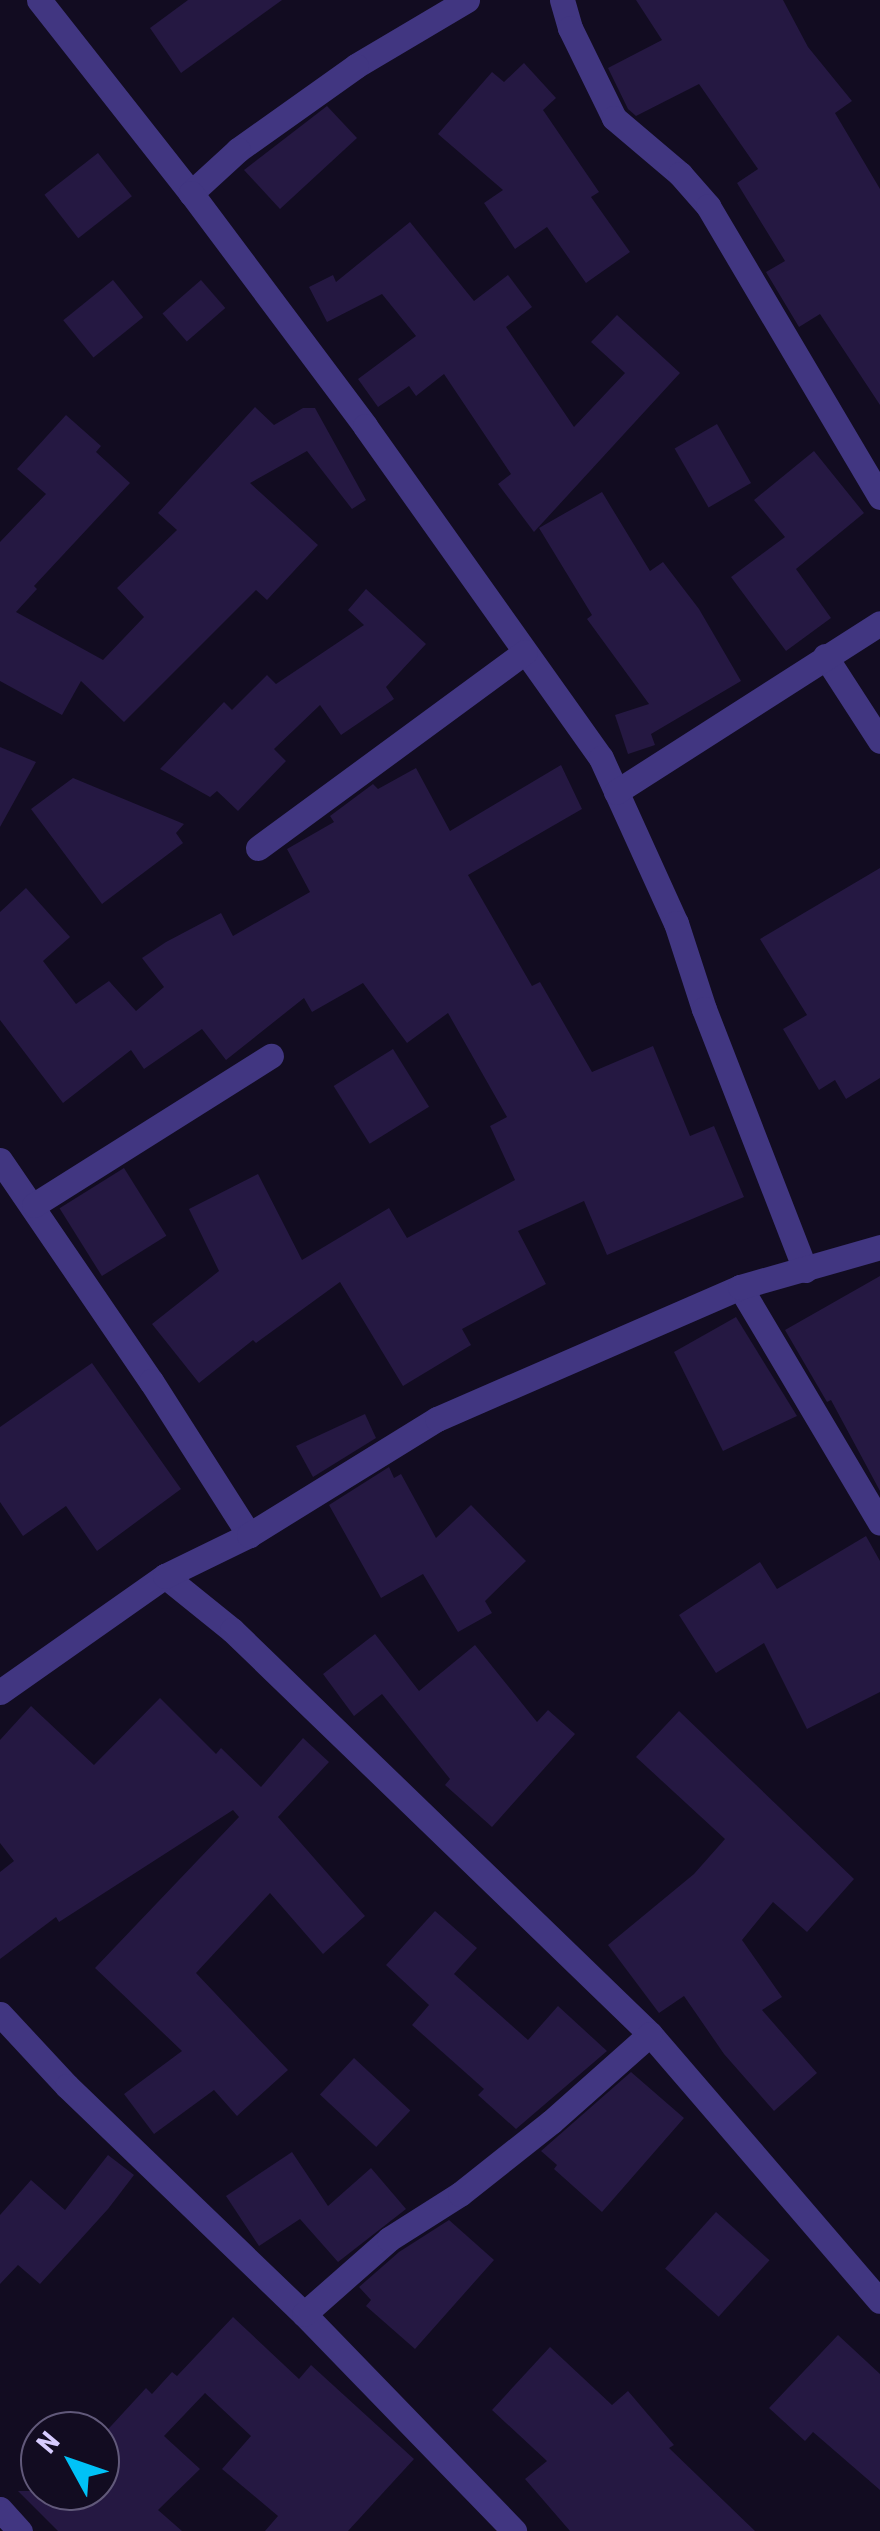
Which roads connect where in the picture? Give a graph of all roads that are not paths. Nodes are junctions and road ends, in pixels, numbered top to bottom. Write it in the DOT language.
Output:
graph roads {
  1 [pos="39,0"];
  2 [pos="468,0"];
  3 [pos="562,0"];
  4 [pos="191,192"];
  5 [pos="880,497"];
  6 [pos="880,623"];
  7 [pos="525,652"];
  8 [pos="825,656"];
  9 [pos="880,741"];
  10 [pos="616,792"];
  11 [pos="258,848"];
  12 [pos="272,1056"];
  13 [pos="0,1160"];
  14 [pos="34,1206"];
  15 [pos="880,1247"];
  16 [pos="805,1270"];
  17 [pos="740,1287"];
  18 [pos="880,1523"];
  19 [pos="249,1535"];
  20 [pos="165,1576"];
  21 [pos="0,1692"];
  22 [pos="0,2014"];
  23 [pos="650,2034"];
  24 [pos="880,2301"];
  25 [pos="304,2314"];
  26 [pos="0,2509"];
  27 [pos="20,2531"];
  28 [pos="514,2531"];
  1 -- 4 [label="street"];
  2 -- 4 [label="street"];
  3 -- 5 [label="street"];
  4 -- 7 [label="street"];
  6 -- 8 [label="street"];
  7 -- 10 [label="street"];
  7 -- 11 [label="street"];
  8 -- 9 [label="street"];
  8 -- 10 [label="street"];
  10 -- 16 [label="street"];
  12 -- 14 [label="street"];
  13 -- 14 [label="street"];
  14 -- 19 [label="street"];
  15 -- 16 [label="street"];
  16 -- 17 [label="street"];
  17 -- 18 [label="street"];
  17 -- 19 [label="street"];
  19 -- 20 [label="street"];
  20 -- 21 [label="street"];
  20 -- 23 [label="street"];
  22 -- 25 [label="street"];
  23 -- 24 [label="street"];
  23 -- 25 [label="street"];
  25 -- 28 [label="street"];
  26 -- 27 [label="street"];
}
